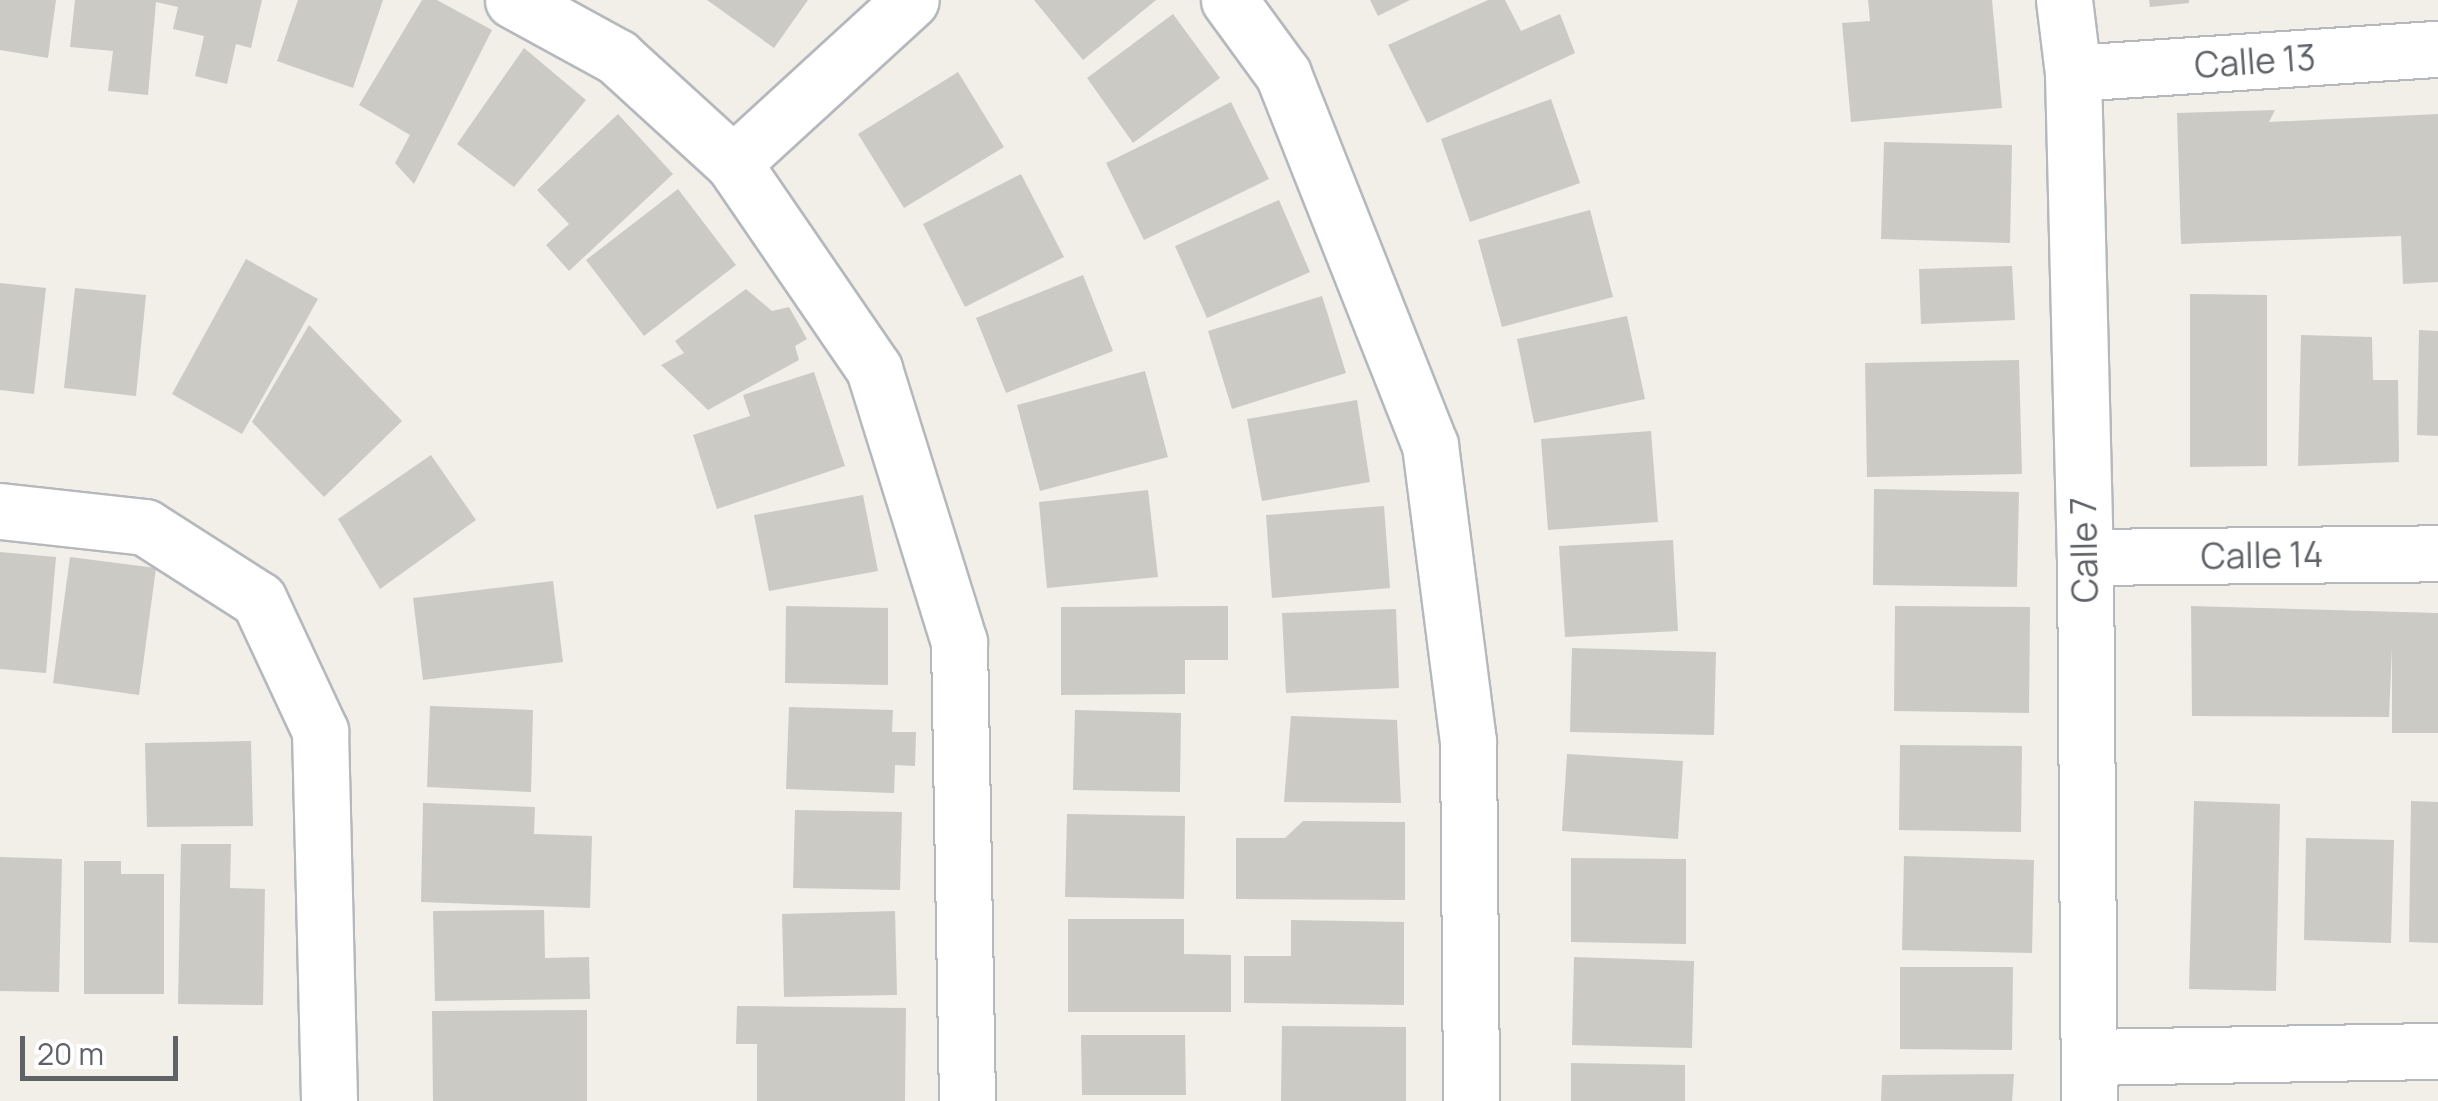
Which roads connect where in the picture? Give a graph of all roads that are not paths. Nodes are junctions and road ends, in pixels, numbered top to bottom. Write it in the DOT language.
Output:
graph roads {
  1 [pos="513,0"];
  2 [pos="911,0"];
  3 [pos="1229,0"];
  4 [pos="2064,0"];
  5 [pos="2438,50"];
  6 [pos="2072,73"];
  7 [pos="733,163"];
  8 [pos="0,511"];
  9 [pos="2438,553"];
  10 [pos="2085,558"];
  11 [pos="2438,1051"];
  12 [pos="2089,1079"];
  13 [pos="329,1101"];
  14 [pos="967,1101"];
  15 [pos="1471,1101"];
  1 -- 7 [label="street"];
  2 -- 7 [label="street"];
  3 -- 15 [label="street"];
  4 -- 6 [label="street, Calle 7"];
  5 -- 6 [label="street, Calle 13"];
  6 -- 10 [label="street, Calle 7"];
  7 -- 14 [label="street"];
  8 -- 13 [label="street"];
  9 -- 10 [label="street, Calle 14"];
  10 -- 12 [label="street, Calle 7"];
  11 -- 12 [label="street"];
}
